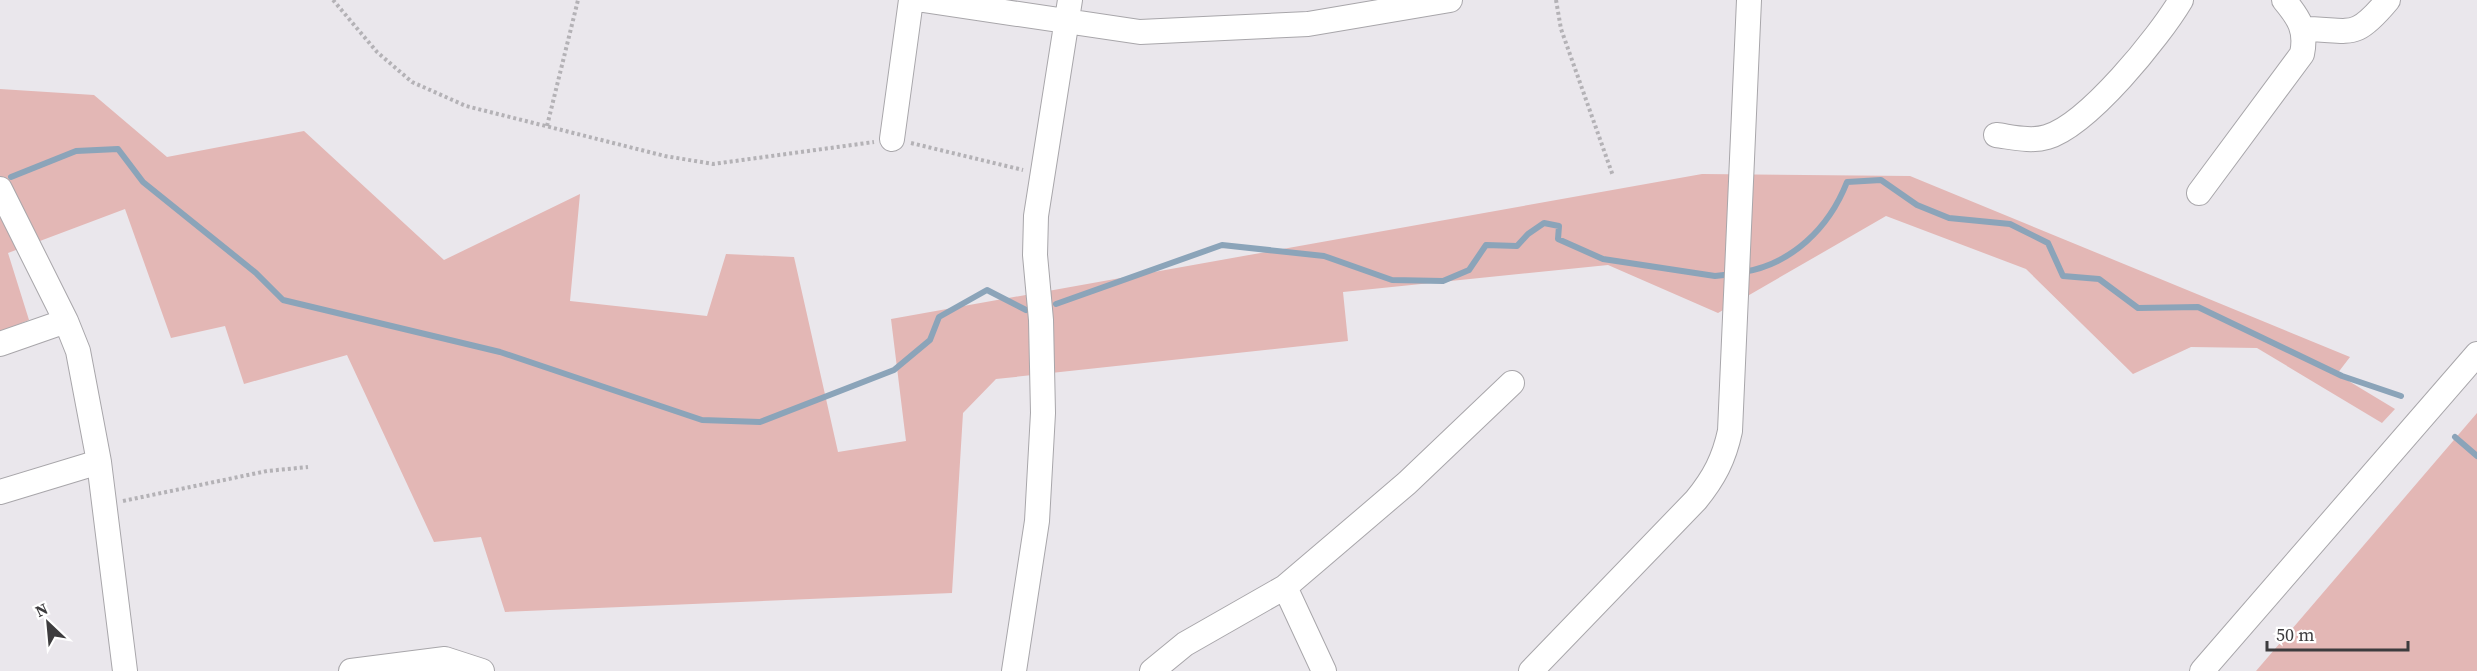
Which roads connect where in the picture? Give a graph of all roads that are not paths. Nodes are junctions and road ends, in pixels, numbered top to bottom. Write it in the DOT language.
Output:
graph roads {
  1 [pos="911,0"];
  2 [pos="923,0"];
  3 [pos="1450,0"];
  4 [pos="1749,0"];
  5 [pos="2181,0"];
  6 [pos="2284,0"];
  7 [pos="2388,0"];
  8 [pos="1069,11"];
  9 [pos="2302,29"];
  10 [pos="1996,135"];
  11 [pos="892,139"];
  12 [pos="0,189"];
  13 [pos="2199,193"];
  14 [pos="66,321"];
  15 [pos="0,344"];
  16 [pos="2477,354"];
  17 [pos="1512,383"];
  18 [pos="99,462"];
  19 [pos="0,492"];
  20 [pos="1285,587"];
  21 [pos="445,665"];
  22 [pos="125,671"];
  23 [pos="351,671"];
  24 [pos="482,671"];
  25 [pos="1014,671"];
  26 [pos="1152,671"];
  27 [pos="1324,671"];
  28 [pos="1531,671"];
  29 [pos="2202,671"];
  1 -- 11 [label="street"];
  2 -- 8 [label="street"];
  3 -- 8 [label="street"];
  4 -- 28 [label="street"];
  5 -- 10 [label="street"];
  6 -- 9 [label="street"];
  7 -- 9 [label="street"];
  8 -- 25 [label="street"];
  9 -- 13 [label="street"];
  12 -- 14 [label="street"];
  14 -- 15 [label="street"];
  14 -- 18 [label="street"];
  16 -- 29 [label="street"];
  17 -- 20 [label="street"];
  18 -- 19 [label="street"];
  18 -- 22 [label="street"];
  20 -- 26 [label="street"];
  20 -- 27 [label="street"];
  21 -- 23 [label="street"];
  21 -- 24 [label="street"];
}
